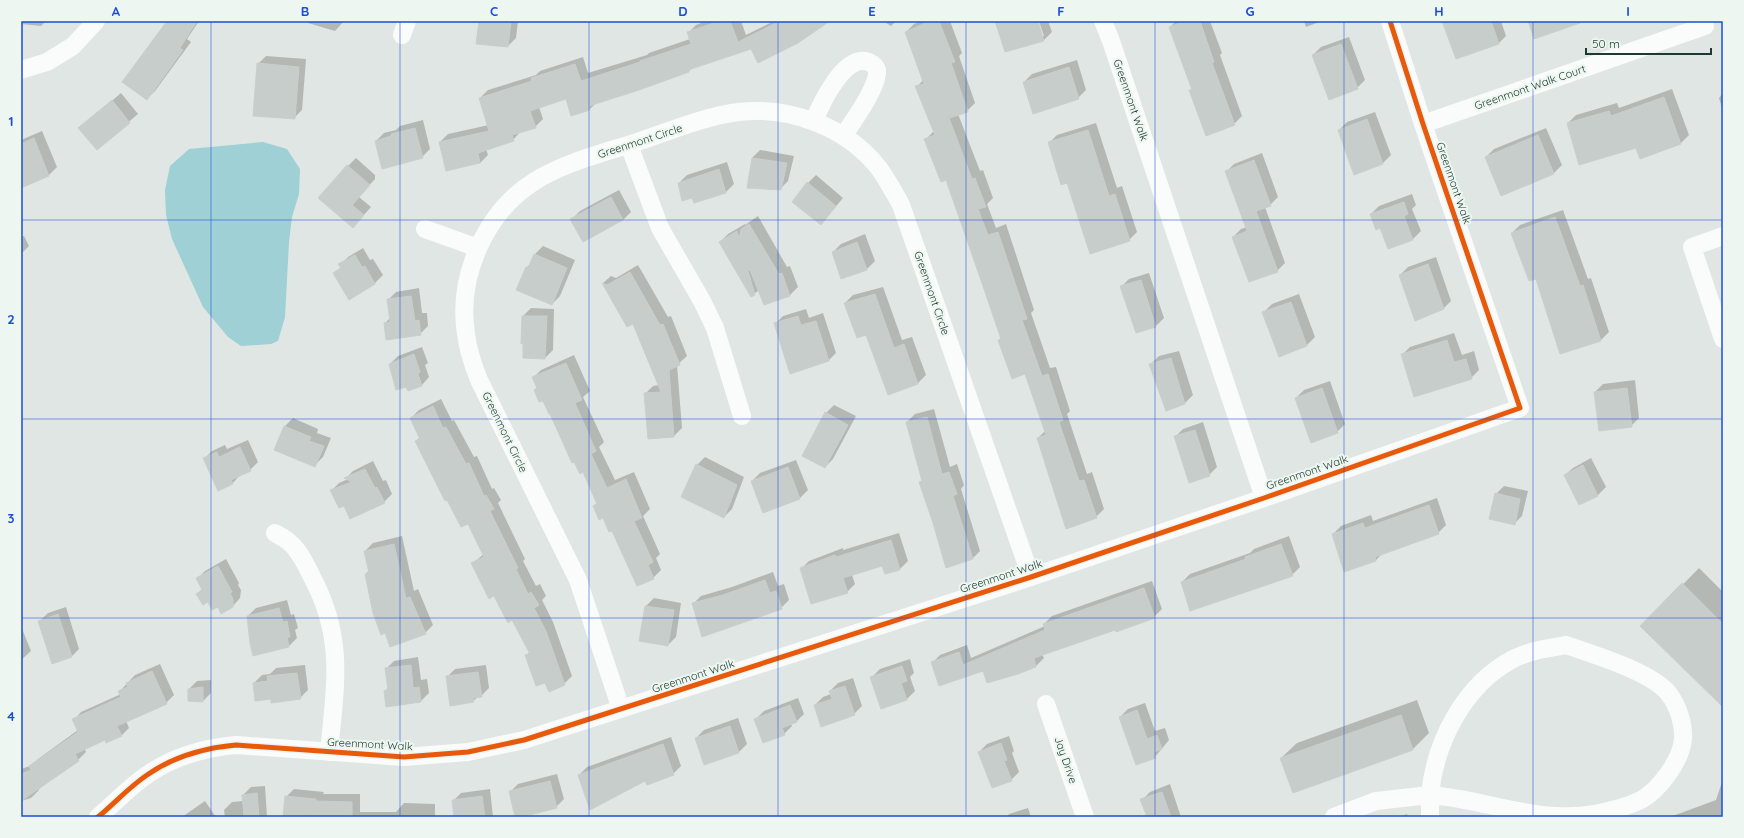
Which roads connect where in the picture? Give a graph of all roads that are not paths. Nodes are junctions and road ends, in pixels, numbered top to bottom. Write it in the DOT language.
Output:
graph roads {
  1 [pos="96,21"];
  2 [pos="1103,21"];
  3 [pos="1390,21"];
  4 [pos="1705,26"];
  5 [pos="21,70"];
  6 [pos="814,121"];
  7 [pos="1423,124"];
  8 [pos="844,136"];
  9 [pos="629,145"];
  10 [pos="425,229"];
  11 [pos="1723,236"];
  12 [pos="478,248"];
  13 [pos="1723,339"];
  14 [pos="742,416"];
  15 [pos="1264,498"];
  16 [pos="275,533"];
  17 [pos="1031,577"];
  18 [pos="1046,704"];
  19 [pos="621,709"];
  20 [pos="329,752"];
  21 [pos="1430,795"];
  22 [pos="98,817"];
  23 [pos="1085,817"];
  24 [pos="1334,817"];
  25 [pos="1430,817"];
  1 -- 5 [label="street"];
  2 -- 15 [label="street, Greenmont Walk"];
  3 -- 7 [label="street, Greenmont Walk"];
  4 -- 7 [label="street, Greenmont Walk Court"];
  6 -- 8 [label="street, Greenmont Circle"];
  6 -- 8 [label="street"];
  6 -- 9 [label="street, Greenmont Circle"];
  7 -- 15 [label="street, Greenmont Walk"];
  8 -- 17 [label="street, Greenmont Circle"];
  9 -- 12 [label="street, Greenmont Circle"];
  9 -- 14 [label="street"];
  10 -- 12 [label="street"];
  11 -- 13 [label="street"];
  12 -- 19 [label="street, Greenmont Circle"];
  15 -- 17 [label="street, Greenmont Walk"];
  16 -- 20 [label="street"];
  17 -- 19 [label="street, Greenmont Walk"];
  18 -- 23 [label="street, Jay Drive"];
  19 -- 20 [label="street, Greenmont Walk"];
  20 -- 22 [label="street, Greenmont Walk"];
  21 -- 21 [label="street"];
  21 -- 24 [label="street"];
  21 -- 25 [label="street"];
}
